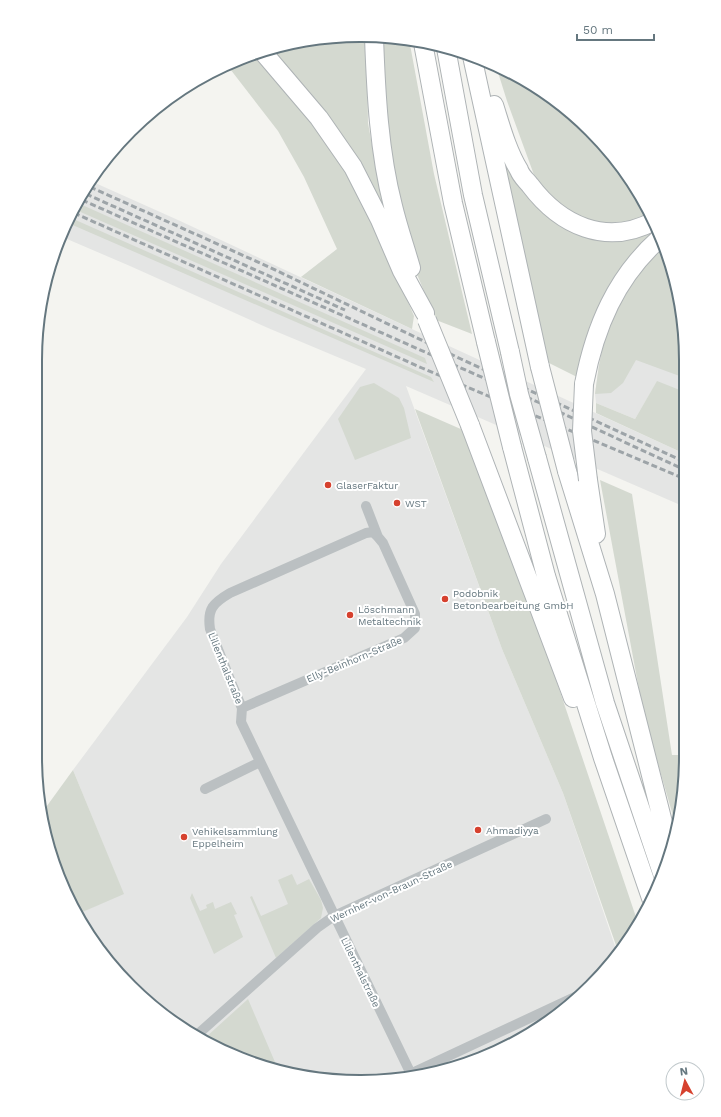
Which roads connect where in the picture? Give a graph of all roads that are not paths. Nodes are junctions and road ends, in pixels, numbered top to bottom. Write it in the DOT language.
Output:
graph roads {
  1 [pos="374,43"];
  2 [pos="424,48"];
  3 [pos="447,54"];
  4 [pos="267,56"];
  5 [pos="474,63"];
  6 [pos="479,65"];
  7 [pos="648,224"];
  8 [pos="656,241"];
  9 [pos="426,317"];
  10 [pos="366,506"];
  11 [pos="378,536"];
  12 [pos="605,594"];
  13 [pos="242,708"];
  14 [pos="604,758"];
  15 [pos="260,762"];
  16 [pos="206,789"];
  17 [pos="546,820"];
  18 [pos="668,840"];
  19 [pos="659,867"];
  20 [pos="649,891"];
  21 [pos="334,916"];
  22 [pos="561,1003"];
  23 [pos="201,1032"];
  24 [pos="421,1069"];
  25 [pos="410,1071"];
  1 -- 9 [label="highway"];
  2 -- 14 [label="highway, bridge"];
  3 -- 19 [label="highway, bridge"];
  4 -- 9 [label="highway"];
  5 -- 12 [label="highway, bridge"];
  6 -- 7 [label="highway"];
  8 -- 12 [label="highway, bridge"];
  9 -- 14 [label="highway, bridge"];
  10 -- 11 [label="street, Elly-Beinhorn-Straße"];
  11 -- 13 [label="street, Elly-Beinhorn-Straße"];
  11 -- 13 [label="street, Lilienthalstraße"];
  12 -- 18 [label="highway"];
  13 -- 15 [label="street, Lilienthalstraße"];
  14 -- 20 [label="highway"];
  15 -- 16 [label="street"];
  15 -- 21 [label="street, Lilienthalstraße"];
  17 -- 21 [label="street, Wernher-von-Braun-Straße"];
  21 -- 23 [label="street, Wernher-von-Braun-Straße"];
  21 -- 25 [label="street, Lilienthalstraße"];
  22 -- 24 [label="street"];
}
